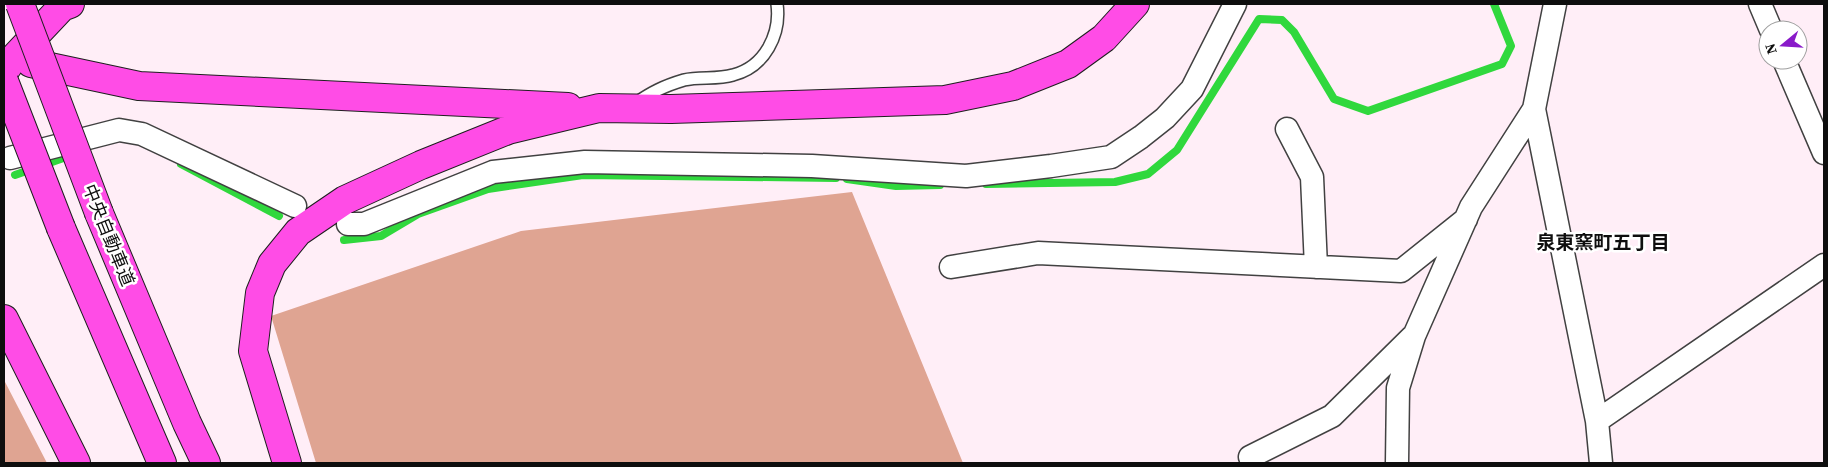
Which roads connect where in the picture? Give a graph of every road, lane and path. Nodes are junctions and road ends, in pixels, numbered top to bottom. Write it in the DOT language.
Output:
graph roads {
  1 [pos="20,4"];
  2 [pos="70,4"];
  3 [pos="777,4"];
  4 [pos="1136,4"];
  5 [pos="1235,4"];
  6 [pos="1556,4"];
  7 [pos="1760,4"];
  8 [pos="1767,20"];
  9 [pos="31,63"];
  10 [pos="1788,70"];
  11 [pos="4,72"];
  12 [pos="4,81"];
  13 [pos="599,108"];
  14 [pos="629,109"];
  15 [pos="1534,109"];
  16 [pos="1287,129"];
  17 [pos="1824,153"];
  18 [pos="10,158"];
  19 [pos="295,206"];
  20 [pos="1466,219"];
  21 [pos="348,224"];
  22 [pos="1824,265"];
  23 [pos="951,266"];
  24 [pos="1316,267"];
  25 [pos="4,319"];
  26 [pos="1414,336"];
  27 [pos="1596,421"];
  28 [pos="1250,457"];
  29 [pos="76,463"];
  30 [pos="162,463"];
  31 [pos="206,463"];
  32 [pos="287,463"];
  33 [pos="1397,463"];
  34 [pos="1601,463"];
  1 -- 31 [label="highway, 中央自動車道, bridge"];
  2 -- 11 [label="highway"];
  3 -- 14 [label="lane"];
  4 -- 14 [label="highway"];
  5 -- 21 [label="street"];
  6 -- 15 [label="street"];
  7 -- 8 [label="street"];
  9 -- 13 [label="highway"];
  10 -- 17 [label="street"];
  12 -- 30 [label="highway, bridge"];
  13 -- 14 [label="highway"];
  13 -- 32 [label="highway"];
  15 -- 20 [label="street"];
  15 -- 27 [label="street"];
  16 -- 24 [label="street"];
  18 -- 19 [label="street"];
  20 -- 24 [label="street"];
  20 -- 26 [label="street"];
  22 -- 27 [label="street"];
  23 -- 24 [label="street"];
  25 -- 29 [label="highway"];
  26 -- 28 [label="street"];
  26 -- 33 [label="street"];
  27 -- 34 [label="street"];
}
